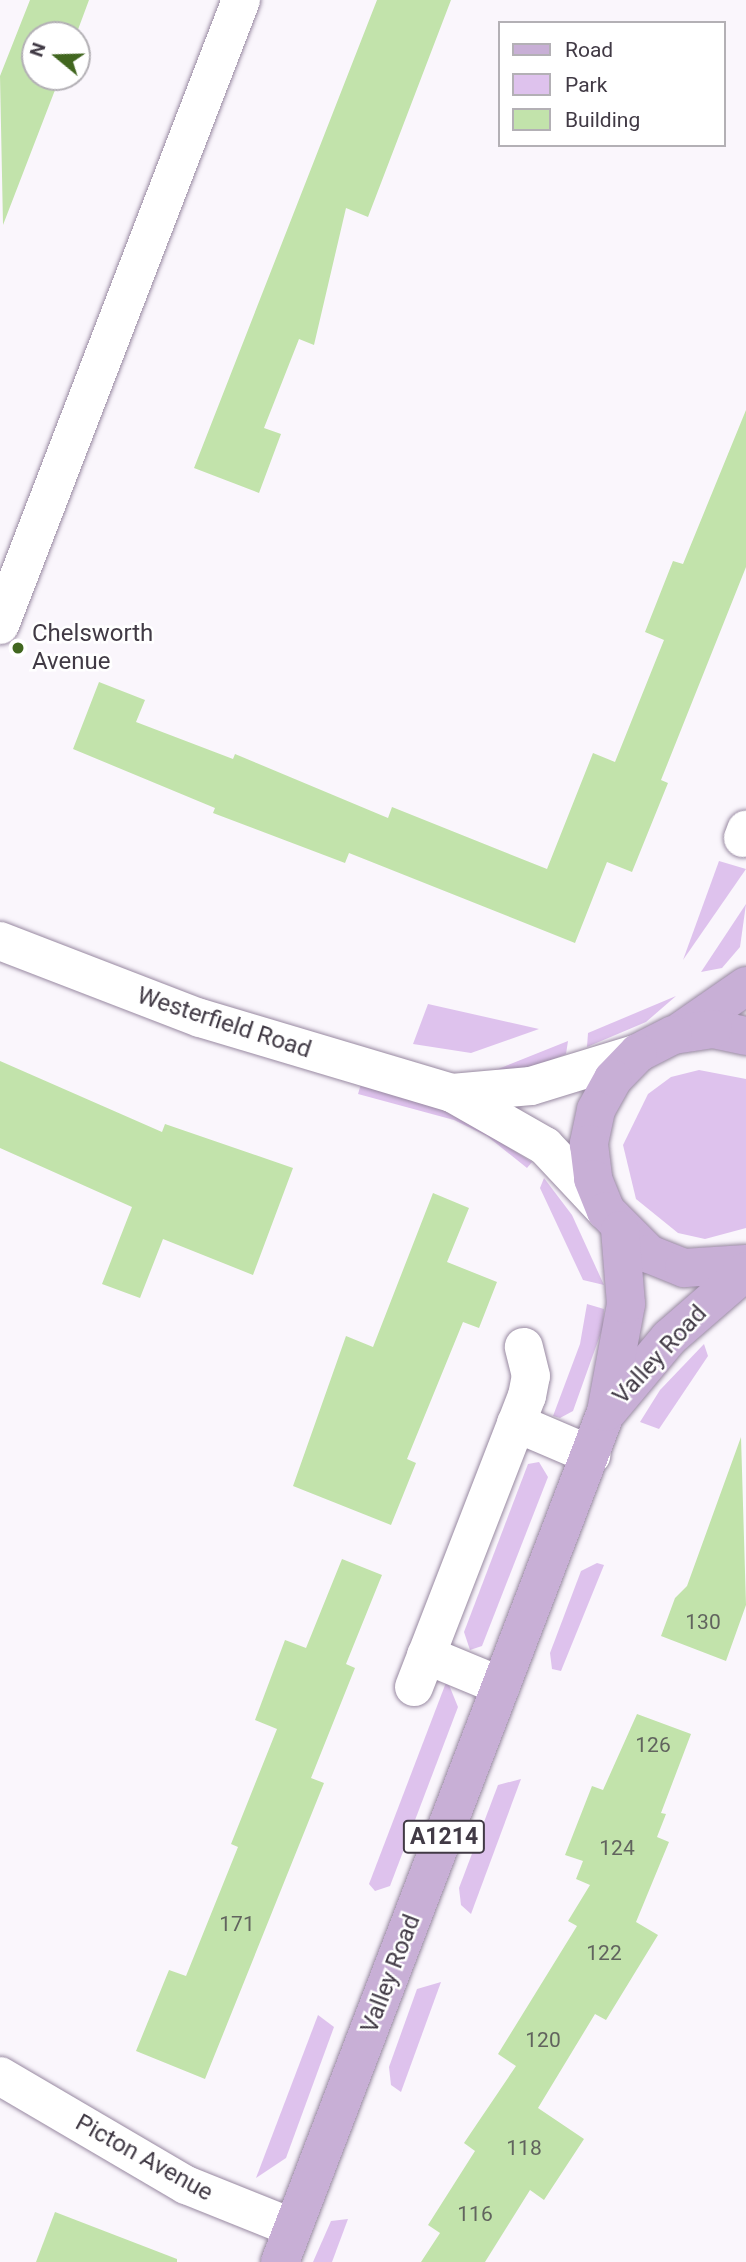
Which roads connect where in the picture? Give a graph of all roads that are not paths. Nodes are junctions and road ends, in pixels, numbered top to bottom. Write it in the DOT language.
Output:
graph roads {
  1 [pos="241,0"];
  2 [pos="0,625"];
  3 [pos="0,941"];
  4 [pos="746,986"];
  5 [pos="673,1035"];
  6 [pos="746,1036"];
  7 [pos="638,1054"];
  8 [pos="453,1093"];
  9 [pos="613,1221"];
  10 [pos="746,1264"];
  11 [pos="746,1271"];
  12 [pos="524,1347"];
  13 [pos="606,1412"];
  14 [pos="516,1423"];
  15 [pos="591,1455"];
  16 [pos="501,1686"];
  17 [pos="0,2076"];
  18 [pos="287,2245"];
  1 -- 2 [label="street"];
  3 -- 8 [label="street, Westerfield Road"];
  4 -- 5 [label="main road"];
  5 -- 6 [label="main road"];
  5 -- 7 [label="main road"];
  7 -- 8 [label="street, Westerfield Road"];
  7 -- 9 [label="main road"];
  8 -- 9 [label="street, Westerfield Road"];
  9 -- 10 [label="main road"];
  9 -- 13 [label="main road, Valley Road / A1214"];
  11 -- 13 [label="main road, Valley Road / A1214"];
  12 -- 14 [label="street"];
  13 -- 15 [label="main road, Valley Road / A1214"];
  14 -- 15 [label="street"];
  14 -- 16 [label="street"];
  15 -- 16 [label="main road, Valley Road / A1214"];
  16 -- 18 [label="main road, Valley Road / A1214"];
  17 -- 18 [label="street, Picton Avenue"];
}
